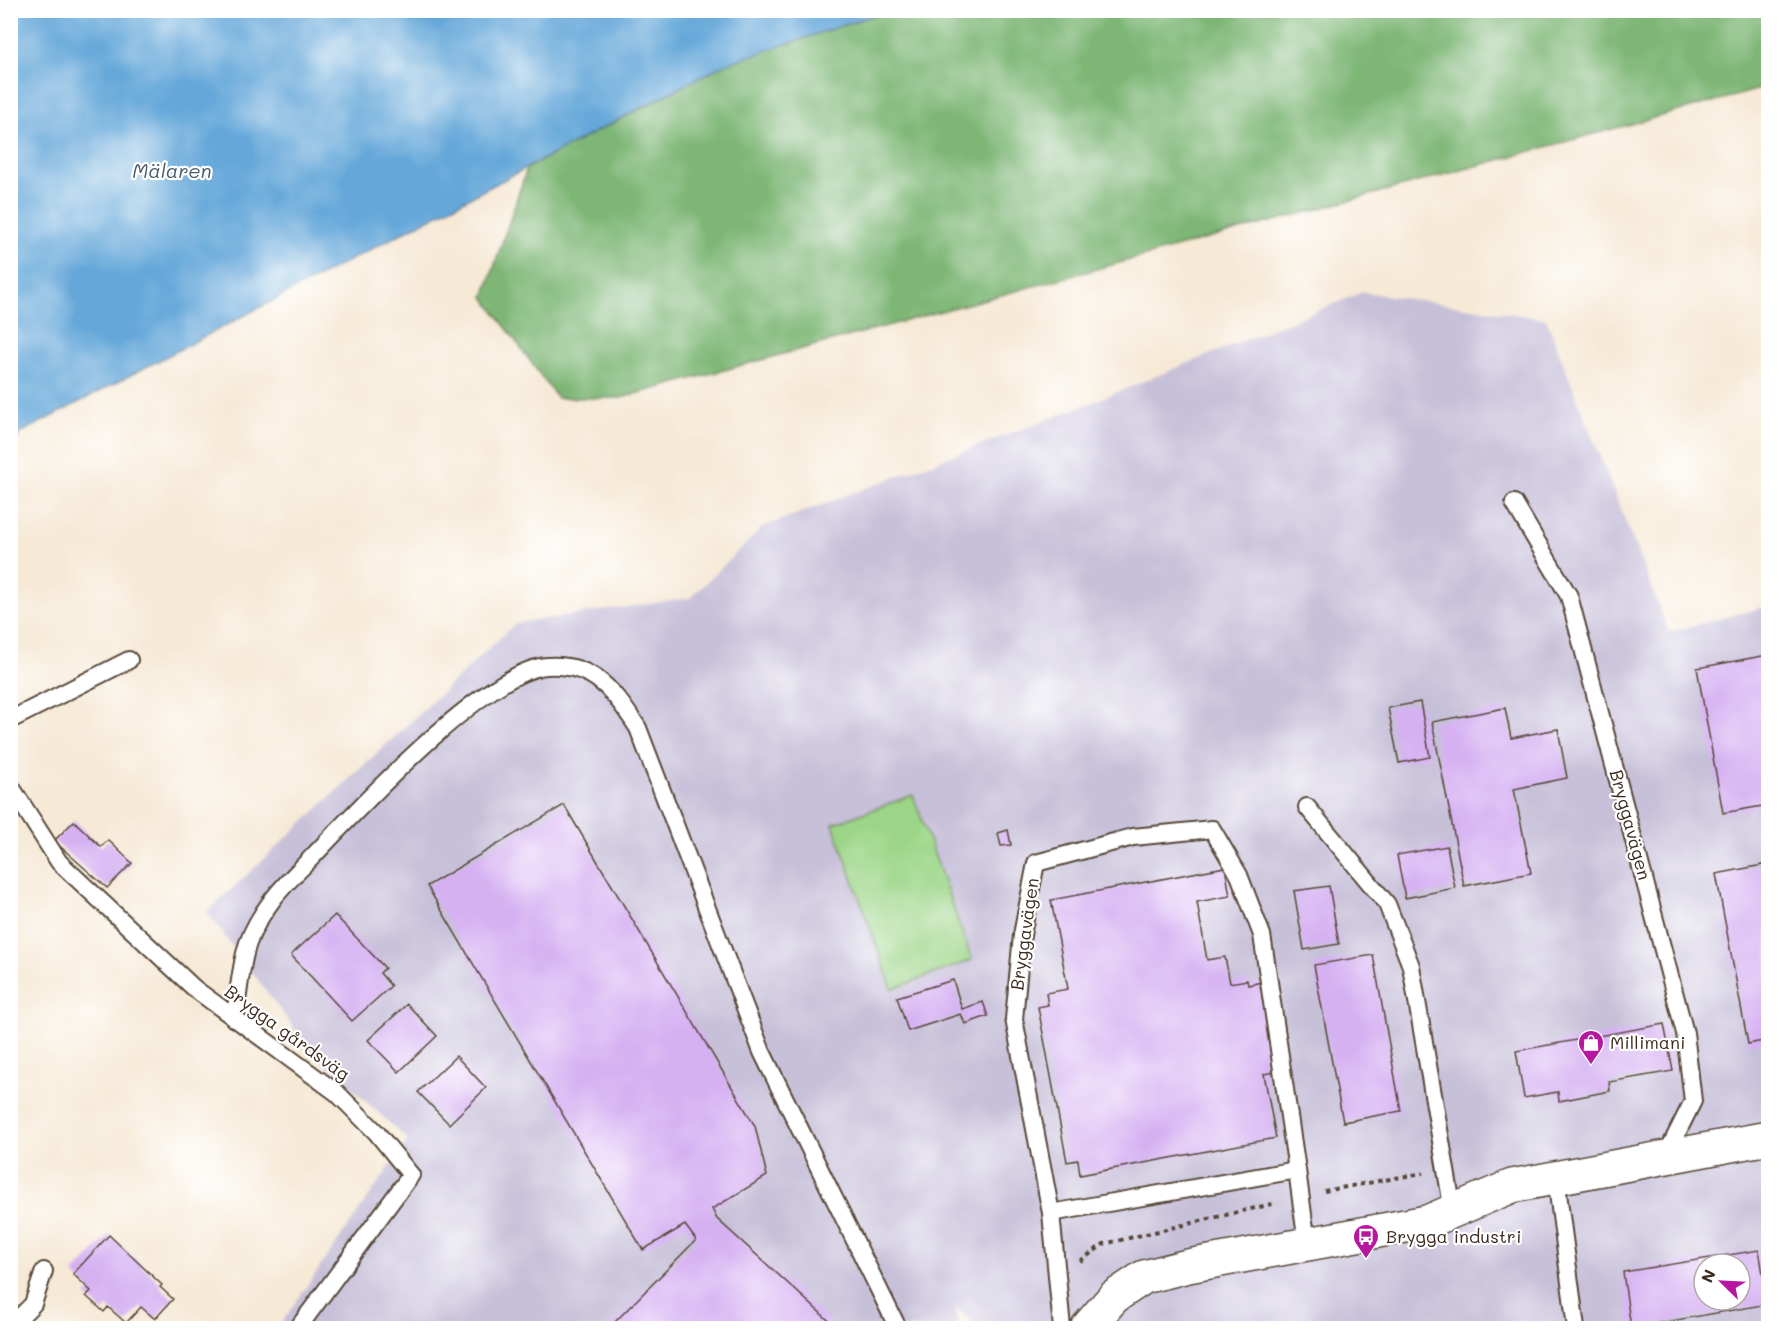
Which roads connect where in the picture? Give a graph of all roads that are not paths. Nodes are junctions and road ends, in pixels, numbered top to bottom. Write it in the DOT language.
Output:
graph roads {
  1 [pos="1514,503"];
  2 [pos="129,660"];
  3 [pos="10,720"];
  4 [pos="10,785"];
  5 [pos="1307,807"];
  6 [pos="234,1019"];
  7 [pos="1768,1138"];
  8 [pos="1665,1157"];
  9 [pos="1297,1170"];
  10 [pos="1557,1178"];
  11 [pos="1453,1211"];
  12 [pos="1051,1213"];
  13 [pos="1307,1244"];
  14 [pos="44,1271"];
  15 [pos="10,1327"];
  16 [pos="298,1329"];
  17 [pos="898,1329"];
  18 [pos="1062,1329"];
  19 [pos="1088,1329"];
  20 [pos="1576,1329"];
  1 -- 8 [label="lane, Bryggavägen"];
  2 -- 3 [label="lane"];
  4 -- 6 [label="lane, Brygga gårdsväg"];
  5 -- 11 [label="lane"];
  6 -- 16 [label="lane, Brygga gårdsväg"];
  6 -- 17 [label="lane"];
  7 -- 8 [label="main road"];
  8 -- 10 [label="main road"];
  9 -- 12 [label="lane"];
  9 -- 12 [label="lane, Bryggavägen"];
  9 -- 13 [label="lane, Bryggavägen"];
  10 -- 11 [label="main road"];
  10 -- 20 [label="lane"];
  11 -- 13 [label="main road"];
  12 -- 18 [label="lane, Bryggavägen"];
  13 -- 19 [label="main road"];
  14 -- 15 [label="lane"];
}
